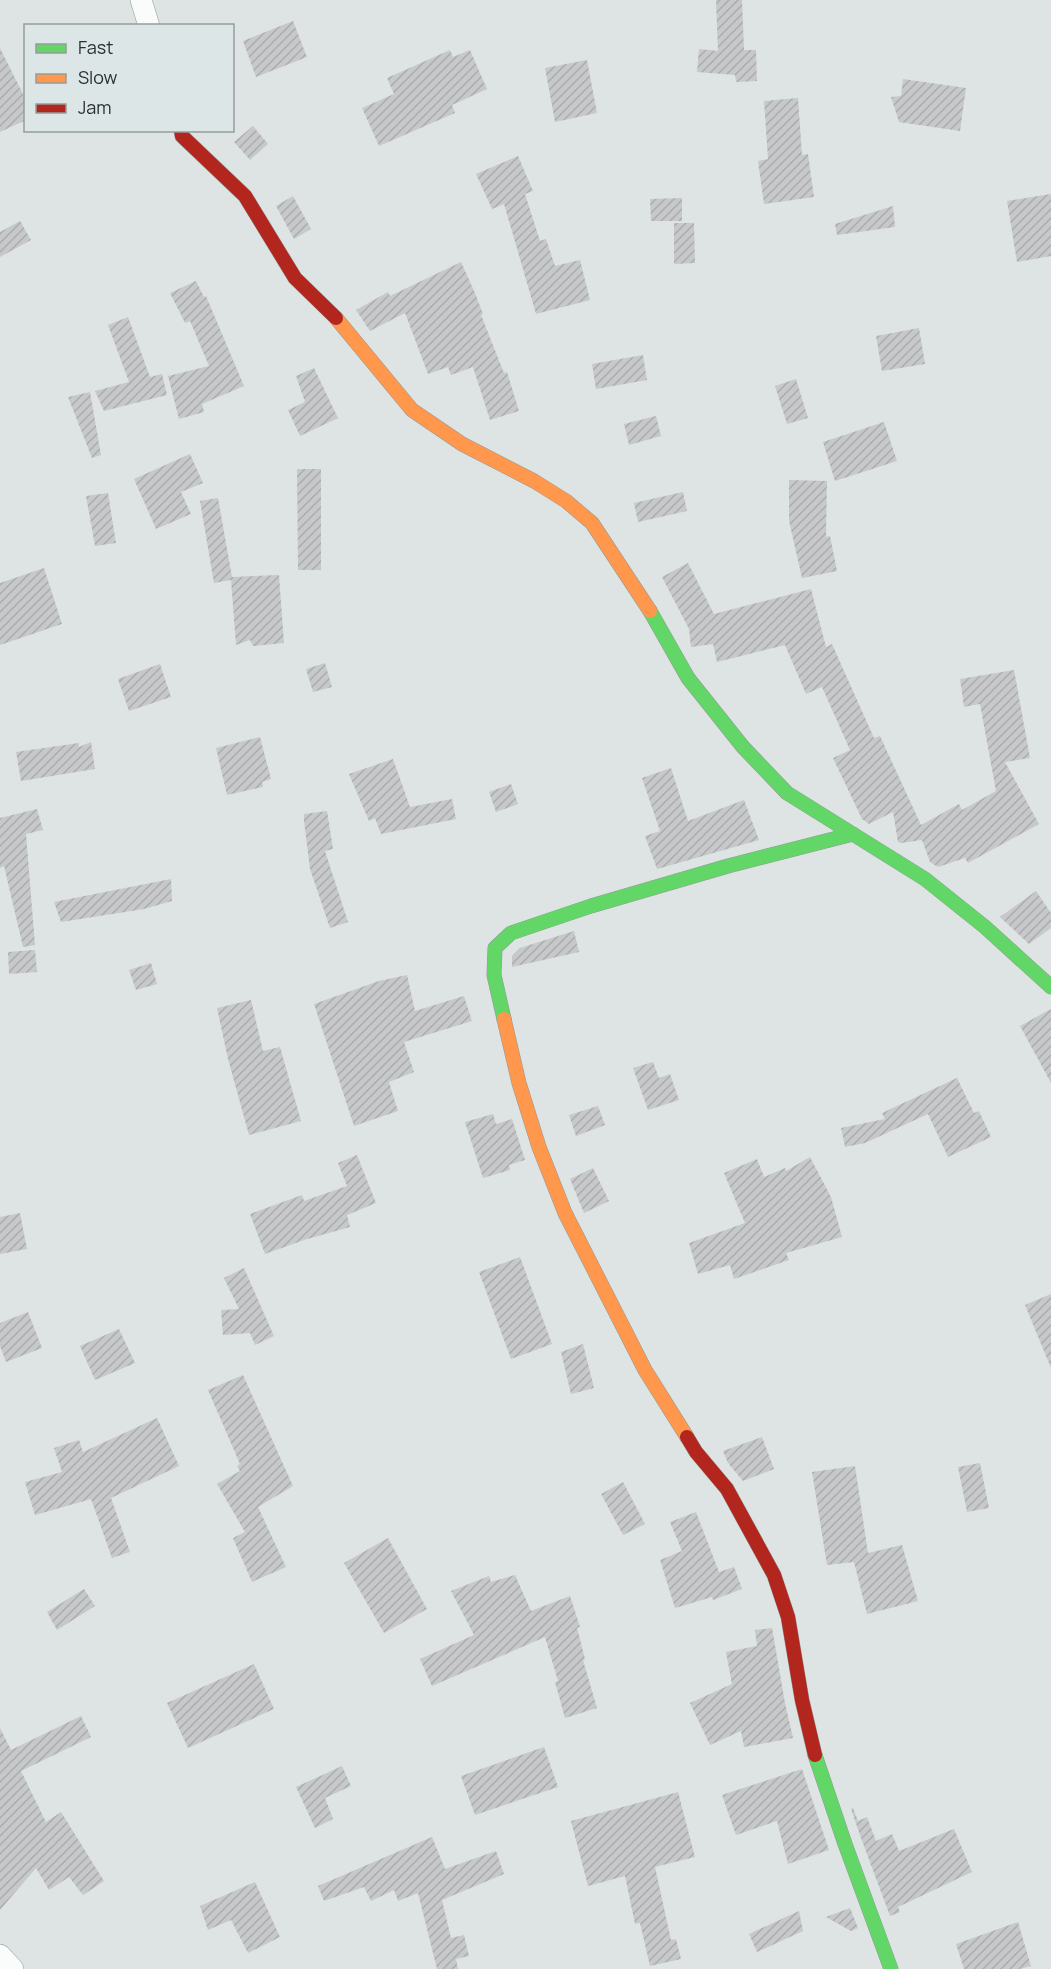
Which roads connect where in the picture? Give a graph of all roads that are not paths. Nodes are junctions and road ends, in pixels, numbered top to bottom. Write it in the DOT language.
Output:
graph roads {
  1 [pos="141,0"];
  2 [pos="148,24"];
  3 [pos="181,132"];
  4 [pos="853,834"];
  5 [pos="1051,987"];
  6 [pos="0,1955"];
  7 [pos="13,1969"];
  8 [pos="891,1969"];
  1 -- 2 [label="street"];
  3 -- 4 [label="street"];
  4 -- 5 [label="street"];
  4 -- 8 [label="street"];
  6 -- 7 [label="street"];
}
